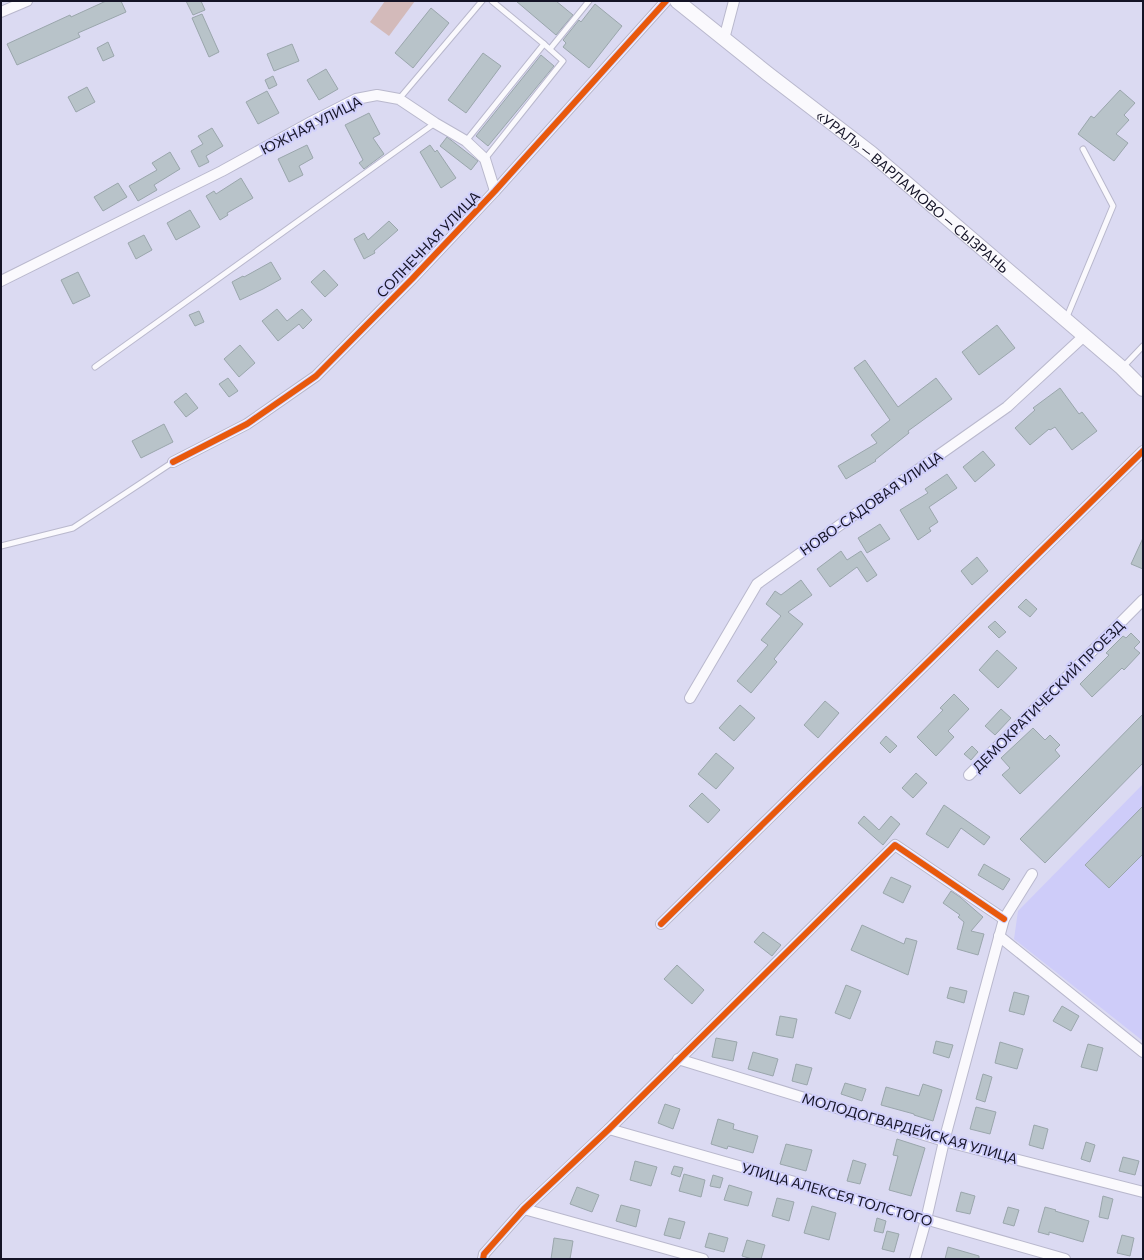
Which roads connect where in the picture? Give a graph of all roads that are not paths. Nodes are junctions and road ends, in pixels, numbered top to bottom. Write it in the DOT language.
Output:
graph roads {
  1 [pos="27,1"];
  2 [pos="482,1"];
  3 [pos="492,1"];
  4 [pos="589,1"];
  5 [pos="666,1"];
  6 [pos="677,1"];
  7 [pos="734,1"];
  8 [pos="1,12"];
  9 [pos="724,39"];
  10 [pos="544,44"];
  11 [pos="550,49"];
  12 [pos="399,99"];
  13 [pos="435,123"];
  14 [pos="466,141"];
  15 [pos="1083,149"];
  16 [pos="485,159"];
  17 [pos="495,191"];
  18 [pos="1,281"];
  19 [pos="1065,320"];
  20 [pos="1084,336"];
  21 [pos="1143,345"];
  22 [pos="95,368"];
  23 [pos="1122,368"];
  24 [pos="1143,389"];
  25 [pos="1143,451"];
  26 [pos="174,462"];
  27 [pos="1,546"];
  28 [pos="1143,600"];
  29 [pos="690,698"];
  30 [pos="970,775"];
  31 [pos="1032,874"];
  32 [pos="1004,920"];
  33 [pos="661,924"];
  34 [pos="999,936"];
  35 [pos="1143,1052"];
  36 [pos="678,1059"];
  37 [pos="608,1129"];
  38 [pos="944,1141"];
  39 [pos="1143,1192"];
  40 [pos="524,1209"];
  41 [pos="926,1220"];
  42 [pos="482,1259"];
  43 [pos="703,1259"];
  44 [pos="914,1259"];
  45 [pos="1065,1259"];
  1 -- 8 [label="street"];
  2 -- 12 [label="lane"];
  3 -- 10 [label="lane"];
  4 -- 11 [label="lane"];
  5 -- 17 [label="street, СОЛНЕЧНАЯ УЛИЦА"];
  6 -- 9 [label="main road, «УРАЛ» — ВАРЛАМОВО — СЫЗРАНЬ"];
  7 -- 9 [label="street"];
  9 -- 19 [label="main road, «УРАЛ» — ВАРЛАМОВО — СЫЗРАНЬ"];
  10 -- 11 [label="lane"];
  10 -- 14 [label="lane"];
  11 -- 16 [label="lane"];
  12 -- 13 [label="street, ЮЖНАЯ УЛИЦА"];
  12 -- 18 [label="street, ЮЖНАЯ УЛИЦА"];
  13 -- 14 [label="street, ЮЖНАЯ УЛИЦА"];
  13 -- 22 [label="lane"];
  14 -- 16 [label="street, ЮЖНАЯ УЛИЦА"];
  15 -- 19 [label="lane"];
  16 -- 17 [label="street, ЮЖНАЯ УЛИЦА"];
  17 -- 26 [label="street, СОЛНЕЧНАЯ УЛИЦА"];
  19 -- 20 [label="main road, «УРАЛ» — ВАРЛАМОВО — СЫЗРАНЬ"];
  20 -- 23 [label="main road, «УРАЛ» — ВАРЛАМОВО — СЫЗРАНЬ"];
  20 -- 29 [label="street, НОВО-САДОВАЯ УЛИЦА"];
  21 -- 23 [label="lane"];
  23 -- 24 [label="main road, «УРАЛ» — ВАРЛАМОВО — СЫЗРАНЬ"];
  25 -- 33 [label="street"];
  26 -- 27 [label="lane"];
  28 -- 30 [label="street, ДЕМОКРАТИЧЕСКИЙ ПРОЕЗД"];
  31 -- 32 [label="street"];
  32 -- 34 [label="street"];
  32 -- 36 [label="street"];
  34 -- 35 [label="street"];
  34 -- 38 [label="street"];
  36 -- 37 [label="street"];
  36 -- 38 [label="street, МОЛОДОГВАРДЕЙСКАЯ УЛИЦА"];
  37 -- 40 [label="street"];
  37 -- 41 [label="street, УЛИЦА АЛЕКСЕЯ ТОЛСТОГО"];
  38 -- 39 [label="street, МОЛОДОГВАРДЕЙСКАЯ УЛИЦА"];
  38 -- 41 [label="street"];
  40 -- 42 [label="street"];
  40 -- 43 [label="street"];
  41 -- 44 [label="street"];
  41 -- 45 [label="street, УЛИЦА АЛЕКСЕЯ ТОЛСТОГО"];
}
